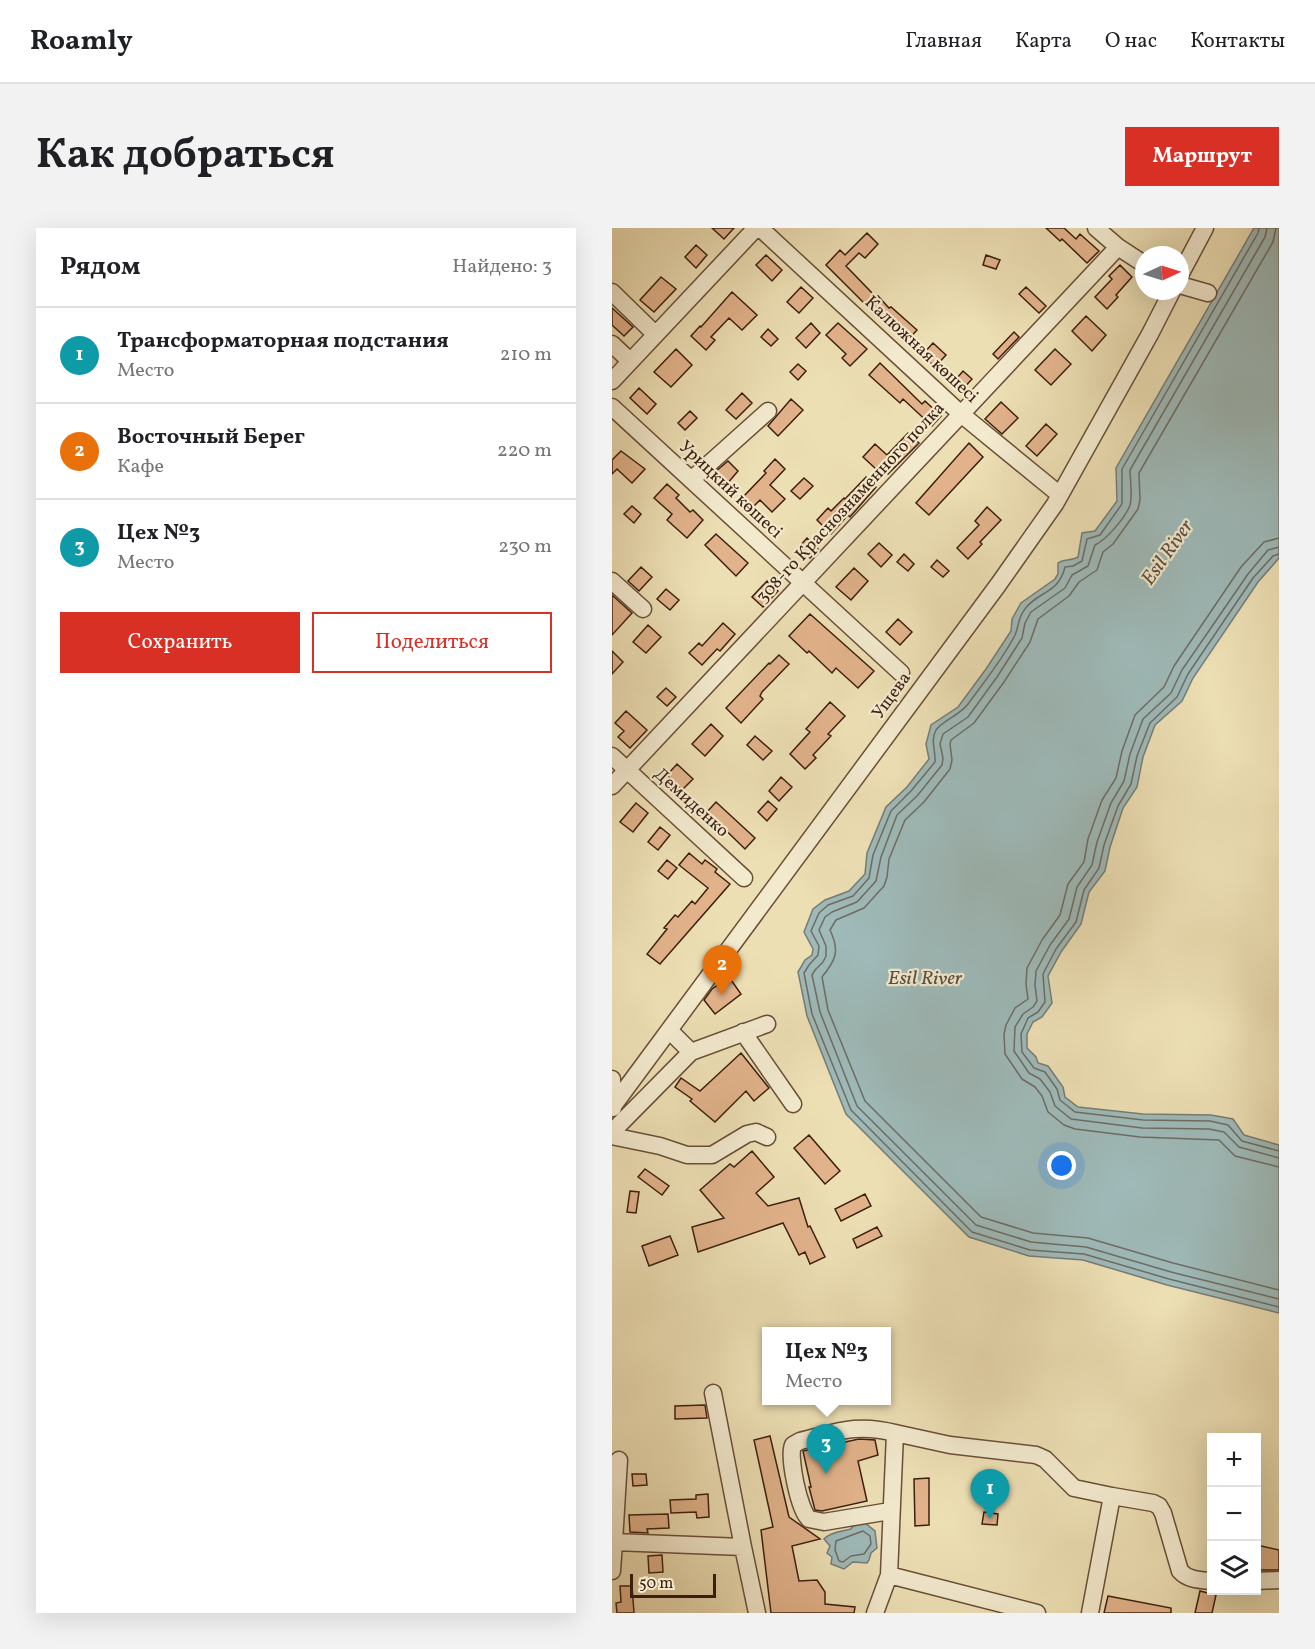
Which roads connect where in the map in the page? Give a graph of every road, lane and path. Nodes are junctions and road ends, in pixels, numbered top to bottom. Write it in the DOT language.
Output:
graph roads {
  1 [pos="758,228"];
  2 [pos="1096,228"];
  3 [pos="1205,228"];
  4 [pos="1118,247"];
  5 [pos="1135,258"];
  6 [pos="1189,258"];
  7 [pos="1189,288"];
  8 [pos="612,292"];
  9 [pos="1208,293"];
  10 [pos="1167,300"];
  11 [pos="655,334"];
  12 [pos="612,344"];
  13 [pos="630,361"];
  14 [pos="612,381"];
  15 [pos="612,407"];
  16 [pos="768,411"];
  17 [pos="961,414"];
  18 [pos="691,480"];
  19 [pos="1060,495"];
  20 [pos="612,581"];
  21 [pos="802,584"];
  22 [pos="643,609"];
  23 [pos="901,673"];
  24 [pos="612,756"];
  25 [pos="627,770"];
  26 [pos="612,786"];
  27 [pos="744,878"];
  28 [pos="767,1024"];
  29 [pos="669,1030"];
  30 [pos="743,1032"];
  31 [pos="691,1052"];
  32 [pos="612,1079"];
  33 [pos="794,1104"];
  34 [pos="612,1109"];
  35 [pos="612,1134"];
  36 [pos="767,1137"];
  37 [pos="713,1393"];
  38 [pos="895,1433"];
  39 [pos="619,1460"];
  40 [pos="1112,1496"];
  41 [pos="890,1511"];
  42 [pos="614,1542"];
  43 [pos="743,1547"];
  44 [pos="612,1571"];
  45 [pos="889,1575"];
  46 [pos="1207,1580"];
  47 [pos="1279,1580"];
  48 [pos="1261,1581"];
  49 [pos="757,1613"];
  50 [pos="875,1613"];
  51 [pos="1037,1613"];
  52 [pos="1090,1613"];
  1 -- 11 [label="street"];
  1 -- 17 [label="street, Калюжная көшесі"];
  2 -- 4 [label="street"];
  3 -- 6 [label="street"];
  4 -- 5 [label="street"];
  4 -- 17 [label="street, 308-го Краснознаменного полка"];
  7 -- 9 [label="street"];
  8 -- 11 [label="street"];
  10 -- 19 [label="street, Ущева"];
  11 -- 13 [label="street"];
  12 -- 13 [label="street"];
  13 -- 14 [label="street"];
  15 -- 18 [label="street, Урицкий көшесі"];
  16 -- 18 [label="street"];
  17 -- 19 [label="street, Калюжная көшесі"];
  17 -- 21 [label="street, 308-го Краснознаменного полка"];
  18 -- 21 [label="street, Урицкий көшесі"];
  19 -- 29 [label="street, Ущева"];
  20 -- 22 [label="street"];
  21 -- 23 [label="street, Урицкий көшесі"];
  21 -- 25 [label="street, 308-го Краснознаменного полка"];
  24 -- 25 [label="street, Демиденко"];
  25 -- 26 [label="street, 308-го Краснознаменного полка"];
  25 -- 27 [label="street, Демиденко"];
  28 -- 30 [label="street"];
  29 -- 31 [label="street"];
  29 -- 34 [label="street, Ущева"];
  30 -- 31 [label="street"];
  30 -- 33 [label="street"];
  31 -- 35 [label="street"];
  32 -- 34 [label="street"];
  35 -- 36 [label="street"];
  37 -- 43 [label="street"];
  38 -- 40 [label="street"];
  38 -- 41 [label="street"];
  38 -- 41 [label="street"];
  39 -- 42 [label="street"];
  40 -- 46 [label="street"];
  40 -- 52 [label="street"];
  41 -- 45 [label="street"];
  42 -- 43 [label="street"];
  42 -- 44 [label="street"];
  43 -- 49 [label="street"];
  45 -- 50 [label="street"];
  45 -- 51 [label="street"];
  47 -- 48 [label="street"];
}
